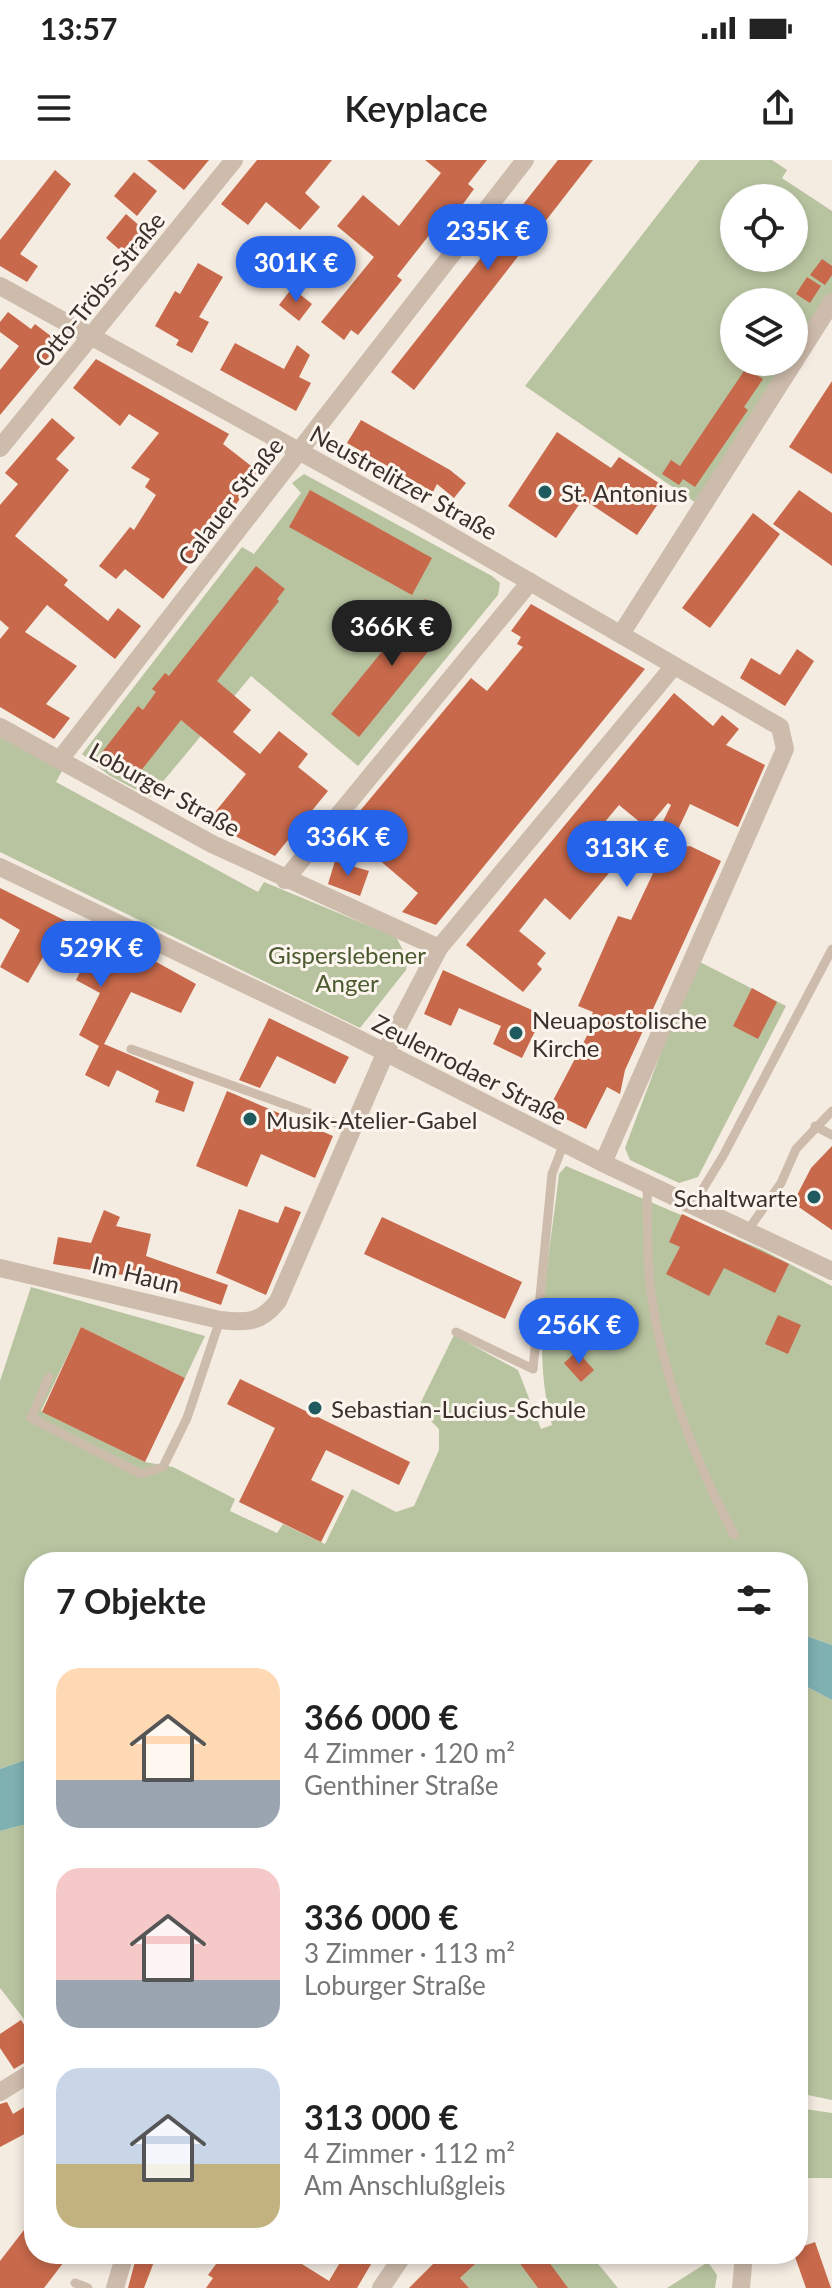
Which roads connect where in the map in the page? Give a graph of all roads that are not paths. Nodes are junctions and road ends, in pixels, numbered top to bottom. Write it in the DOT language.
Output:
graph roads {
  1 [pos="234,160"];
  2 [pos="525,160"];
  3 [pos="0,286"];
  4 [pos="832,302"];
  5 [pos="91,338"];
  6 [pos="808,340"];
  7 [pos="785,376"];
  8 [pos="0,448"];
  9 [pos="299,450"];
  10 [pos="530,582"];
  11 [pos="621,634"];
  12 [pos="674,666"];
  13 [pos="0,727"];
  14 [pos="61,758"];
  15 [pos="0,867"];
  16 [pos="285,880"];
  17 [pos="439,948"];
  18 [pos="832,949"];
  19 [pos="131,1049"];
  20 [pos="386,1054"];
  21 [pos="832,1111"];
  22 [pos="815,1126"];
  23 [pos="353,1129"];
  24 [pos="832,1135"];
  25 [pos="564,1143"];
  26 [pos="603,1163"];
  27 [pos="647,1183"];
  28 [pos="693,1205"];
  29 [pos="748,1230"];
  30 [pos="0,1268"];
  31 [pos="832,1271"];
  32 [pos="220,1320"];
  33 [pos="456,1332"];
  34 [pos="49,1377"];
  35 [pos="734,1535"];
  36 [pos="24,2077"];
  37 [pos="0,2092"];
  38 [pos="122,2264"];
  39 [pos="397,2264"];
  40 [pos="403,2264"];
  41 [pos="743,2264"];
  42 [pos="392,2271"];
  43 [pos="75,2283"];
  44 [pos="88,2288"];
  45 [pos="115,2288"];
  46 [pos="381,2288"];
  47 [pos="741,2288"];
  1 -- 5 [label="street, Otto-Tröbs-Straße"];
  2 -- 9 [label="street, Calauer Straße"];
  3 -- 5 [label="street, Neustrelitzer Straße"];
  4 -- 6 [label="street"];
  5 -- 8 [label="street, Otto-Tröbs-Straße"];
  5 -- 9 [label="street, Neustrelitzer Straße"];
  7 -- 11 [label="street"];
  9 -- 10 [label="street, Neustrelitzer Straße"];
  9 -- 14 [label="street, Calauer Straße"];
  10 -- 11 [label="street, Neustrelitzer Straße"];
  10 -- 16 [label="street"];
  11 -- 12 [label="street, Neustrelitzer Straße"];
  12 -- 17 [label="street"];
  12 -- 26 [label="street, Neustrelitzer Straße"];
  13 -- 14 [label="street, Loburger Straße"];
  14 -- 16 [label="street, Loburger Straße"];
  15 -- 20 [label="street, Zeulenrodaer Straße"];
  16 -- 17 [label="street, Loburger Straße"];
  17 -- 20 [label="street"];
  18 -- 28 [label="lane"];
  19 -- 23 [label="lane"];
  20 -- 23 [label="street"];
  20 -- 25 [label="street, Zeulenrodaer Straße"];
  21 -- 22 [label="lane"];
  22 -- 24 [label="lane"];
  22 -- 29 [label="lane"];
  23 -- 32 [label="street, Im Haun"];
  25 -- 26 [label="street, Zeulenrodaer Straße"];
  25 -- 33 [label="lane"];
  26 -- 27 [label="street, Zeulenrodaer Straße"];
  27 -- 28 [label="street, Zeulenrodaer Straße"];
  27 -- 35 [label="lane"];
  28 -- 29 [label="street, Zeulenrodaer Straße"];
  29 -- 31 [label="street, Zeulenrodaer Straße"];
  30 -- 32 [label="street, Im Haun"];
  32 -- 34 [label="lane"];
  36 -- 37 [label="street"];
  38 -- 45 [label="street"];
  39 -- 42 [label="street"];
  40 -- 42 [label="street"];
  41 -- 47 [label="street"];
  42 -- 46 [label="street"];
  43 -- 44 [label="lane"];
}
